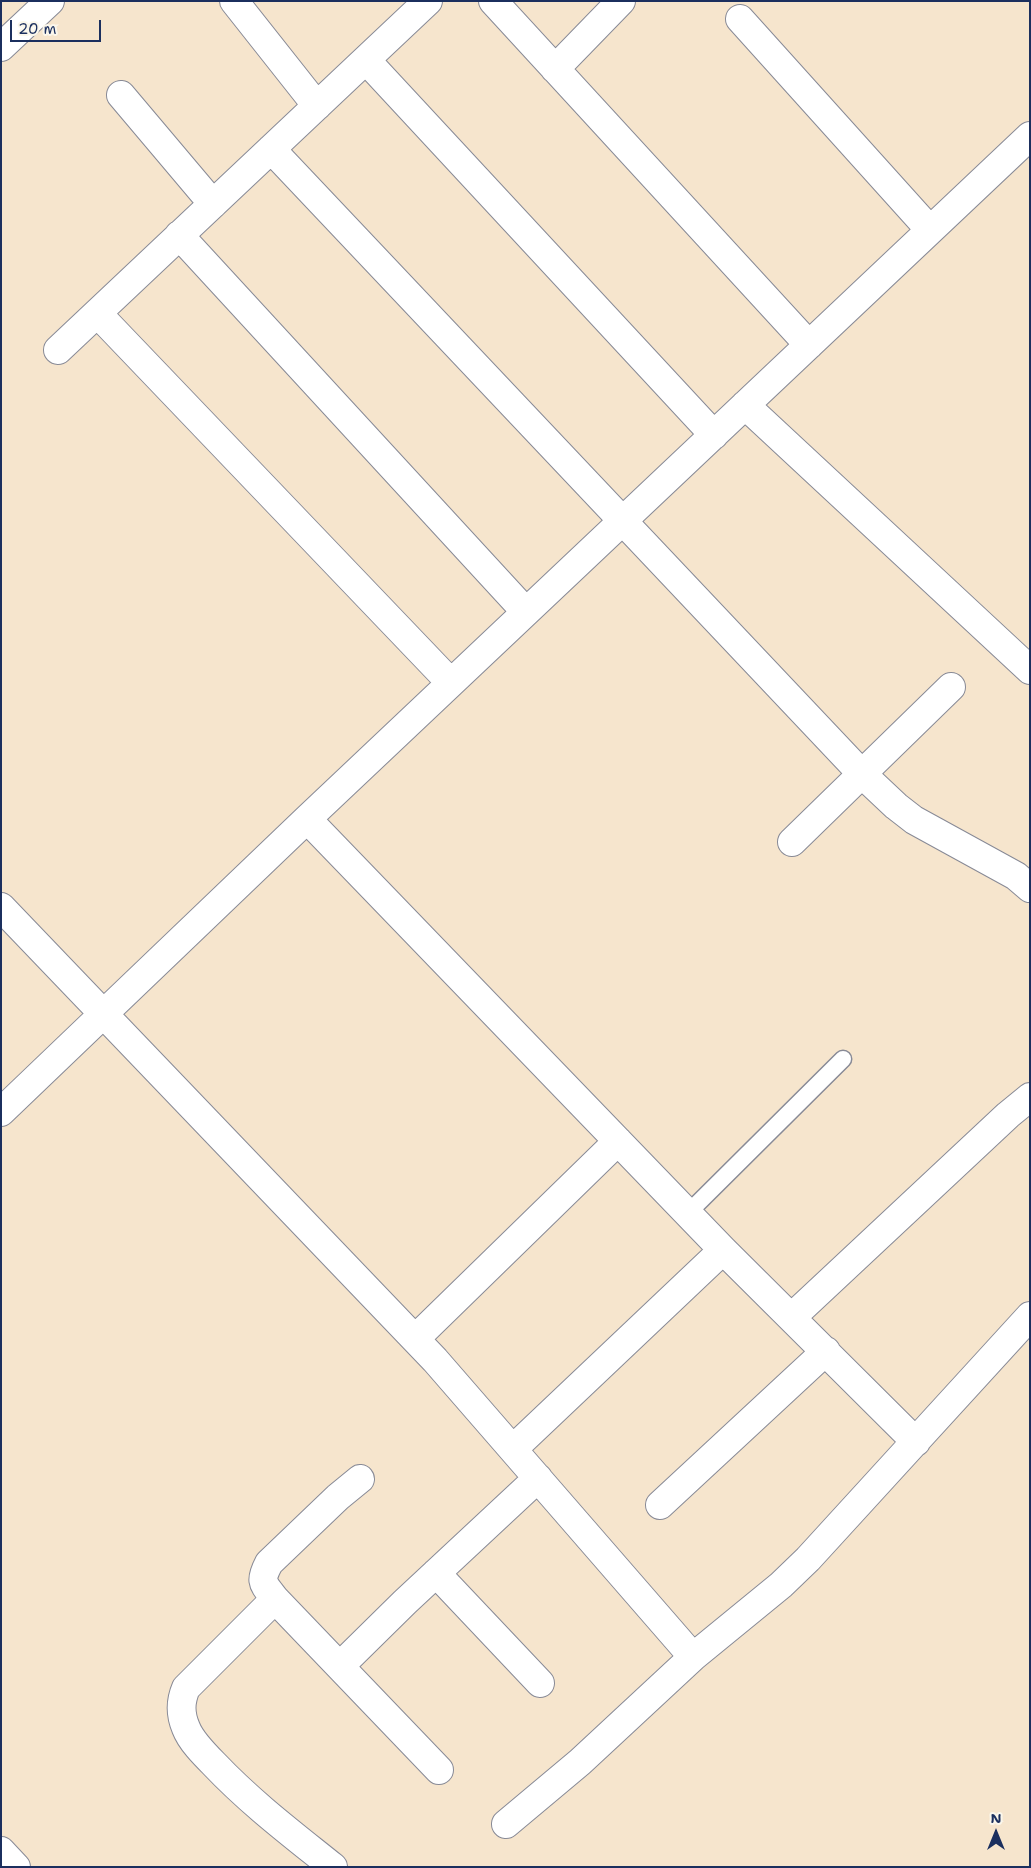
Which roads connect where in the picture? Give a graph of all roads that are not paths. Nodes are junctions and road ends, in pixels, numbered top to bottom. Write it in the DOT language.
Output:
graph roads {
  1 [pos="50,1"];
  2 [pos="234,1"];
  3 [pos="493,1"];
  4 [pos="621,1"];
  5 [pos="418,5"];
  6 [pos="740,19"];
  7 [pos="1,47"];
  8 [pos="366,60"];
  9 [pos="556,69"];
  10 [pos="121,95"];
  11 [pos="317,106"];
  12 [pos="1030,136"];
  13 [pos="271,150"];
  14 [pos="213,204"];
  15 [pos="930,230"];
  16 [pos="179,236"];
  17 [pos="98,313"];
  18 [pos="809,345"];
  19 [pos="58,350"];
  20 [pos="745,405"];
  21 [pos="714,434"];
  22 [pos="622,521"];
  23 [pos="526,612"];
  24 [pos="1030,670"];
  25 [pos="451,683"];
  26 [pos="951,687"];
  27 [pos="862,774"];
  28 [pos="307,819"];
  29 [pos="792,842"];
  30 [pos="1030,888"];
  31 [pos="1,907"];
  32 [pos="104,1014"];
  33 [pos="843,1059"];
  34 [pos="1030,1097"];
  35 [pos="1,1112"];
  36 [pos="618,1141"];
  37 [pos="688,1213"];
  38 [pos="723,1250"];
  39 [pos="1030,1316"];
  40 [pos="792,1317"];
  41 [pos="415,1339"];
  42 [pos="826,1351"];
  43 [pos="916,1442"];
  44 [pos="513,1449"];
  45 [pos="360,1478"];
  46 [pos="538,1478"];
  47 [pos="660,1505"];
  48 [pos="436,1573"];
  49 [pos="275,1599"];
  50 [pos="692,1658"];
  51 [pos="340,1666"];
  52 [pos="540,1683"];
  53 [pos="439,1770"];
  54 [pos="506,1824"];
  55 [pos="1,1851"];
  56 [pos="16,1867"];
  57 [pos="334,1867"];
  1 -- 7 [label="street"];
  2 -- 11 [label="street"];
  3 -- 9 [label="street"];
  4 -- 9 [label="street"];
  5 -- 8 [label="street"];
  6 -- 15 [label="street"];
  8 -- 11 [label="street"];
  8 -- 21 [label="street"];
  9 -- 18 [label="street"];
  10 -- 14 [label="street"];
  11 -- 13 [label="street"];
  12 -- 15 [label="street"];
  13 -- 14 [label="street"];
  13 -- 22 [label="street"];
  14 -- 16 [label="street"];
  15 -- 18 [label="street"];
  16 -- 17 [label="street"];
  16 -- 23 [label="street"];
  17 -- 19 [label="street"];
  17 -- 25 [label="street"];
  18 -- 20 [label="street"];
  20 -- 21 [label="street"];
  20 -- 24 [label="street"];
  21 -- 22 [label="street"];
  22 -- 23 [label="street"];
  22 -- 27 [label="street"];
  23 -- 25 [label="street"];
  25 -- 28 [label="street"];
  26 -- 27 [label="street"];
  27 -- 29 [label="street"];
  27 -- 30 [label="street"];
  28 -- 32 [label="street"];
  28 -- 36 [label="street"];
  31 -- 32 [label="street"];
  32 -- 35 [label="street"];
  32 -- 41 [label="street"];
  33 -- 37 [label="lane"];
  34 -- 40 [label="street"];
  36 -- 37 [label="street"];
  36 -- 41 [label="street"];
  37 -- 38 [label="street"];
  38 -- 40 [label="street"];
  38 -- 44 [label="street"];
  39 -- 43 [label="street"];
  40 -- 42 [label="street"];
  41 -- 44 [label="street"];
  42 -- 43 [label="street"];
  42 -- 47 [label="street"];
  43 -- 50 [label="street"];
  44 -- 46 [label="street"];
  45 -- 49 [label="street"];
  46 -- 48 [label="street"];
  46 -- 50 [label="street"];
  48 -- 51 [label="street"];
  48 -- 52 [label="street"];
  49 -- 51 [label="street"];
  49 -- 57 [label="street"];
  50 -- 54 [label="street"];
  51 -- 53 [label="street"];
  55 -- 56 [label="street"];
}
